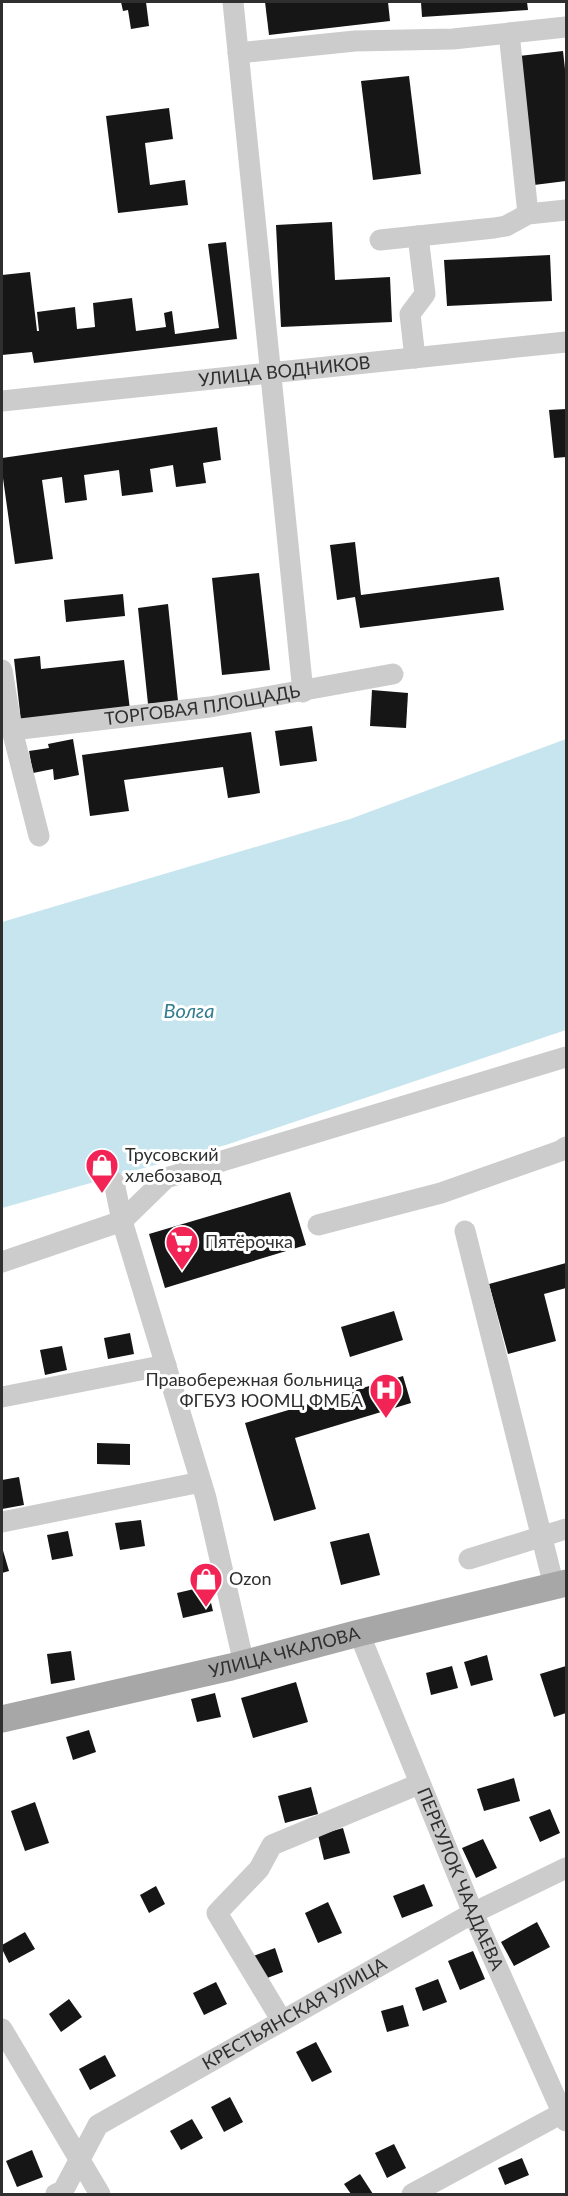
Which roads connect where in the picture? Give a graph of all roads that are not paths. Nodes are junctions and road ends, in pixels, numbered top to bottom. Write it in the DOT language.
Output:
graph roads {
  1 [pos="233,2"];
  2 [pos="567,27"];
  3 [pos="509,33"];
  4 [pos="238,53"];
  5 [pos="567,210"];
  6 [pos="528,214"];
  7 [pos="418,236"];
  8 [pos="380,240"];
  9 [pos="567,342"];
  10 [pos="415,358"];
  11 [pos="270,373"];
  12 [pos="2,401"];
  13 [pos="2,670"];
  14 [pos="393,674"];
  15 [pos="303,692"];
  16 [pos="12,730"];
  17 [pos="39,836"];
  18 [pos="567,1057"];
  19 [pos="567,1147"];
  20 [pos="114,1182"];
  21 [pos="123,1221"];
  22 [pos="318,1225"];
  23 [pos="465,1231"];
  24 [pos="2,1262"];
  25 [pos="166,1365"];
  26 [pos="2,1397"];
  27 [pos="201,1482"];
  28 [pos="2,1522"];
  29 [pos="567,1529"];
  30 [pos="540,1537"];
  31 [pos="469,1559"];
  32 [pos="560,1585"];
  33 [pos="359,1633"];
  34 [pos="244,1664"];
  35 [pos="2,1719"];
  36 [pos="419,1784"];
  37 [pos="567,1868"];
  38 [pos="472,1913"];
  39 [pos="282,2021"];
  40 [pos="2,2029"];
  41 [pos="565,2116"];
  42 [pos="78,2161"];
  43 [pos="56,2194"];
  44 [pos="100,2194"];
  45 [pos="412,2194"];
  1 -- 4 [label="street"];
  2 -- 3 [label="street"];
  3 -- 4 [label="street"];
  3 -- 6 [label="street"];
  4 -- 11 [label="street"];
  5 -- 6 [label="street"];
  6 -- 7 [label="street"];
  7 -- 8 [label="street"];
  7 -- 10 [label="street"];
  9 -- 10 [label="street, УЛИЦА ВОДНИКОВ"];
  10 -- 11 [label="street, УЛИЦА ВОДНИКОВ"];
  11 -- 12 [label="street, УЛИЦА ВОДНИКОВ"];
  11 -- 15 [label="street"];
  13 -- 16 [label="street"];
  14 -- 15 [label="street, ТОРГОВАЯ ПЛОЩАДЬ"];
  15 -- 16 [label="street, ТОРГОВАЯ ПЛОЩАДЬ"];
  16 -- 17 [label="street"];
  18 -- 21 [label="street"];
  19 -- 22 [label="street"];
  20 -- 21 [label="street"];
  21 -- 24 [label="street"];
  21 -- 25 [label="street"];
  23 -- 30 [label="street"];
  25 -- 26 [label="street"];
  25 -- 27 [label="street"];
  27 -- 28 [label="street"];
  27 -- 34 [label="street"];
  29 -- 30 [label="street"];
  30 -- 31 [label="street"];
  30 -- 32 [label="street"];
  32 -- 33 [label="main road, УЛИЦА ЧКАЛОВА"];
  33 -- 34 [label="main road, УЛИЦА ЧКАЛОВА"];
  33 -- 36 [label="street, ПЕРЕУЛОК ЧААДАЕВА"];
  34 -- 35 [label="main road, УЛИЦА ЧКАЛОВА"];
  36 -- 38 [label="street, ПЕРЕУЛОК ЧААДАЕВА"];
  36 -- 39 [label="street"];
  37 -- 38 [label="street, КРЕСТЬЯНСКАЯ УЛИЦА"];
  38 -- 39 [label="street, КРЕСТЬЯНСКАЯ УЛИЦА"];
  38 -- 41 [label="street, ПЕРЕУЛОК ЧААДАЕВА"];
  39 -- 42 [label="street, КРЕСТЬЯНСКАЯ УЛИЦА"];
  40 -- 42 [label="street"];
  41 -- 45 [label="street"];
  42 -- 43 [label="street, КРЕСТЬЯНСКАЯ УЛИЦА"];
  42 -- 44 [label="street"];
}
